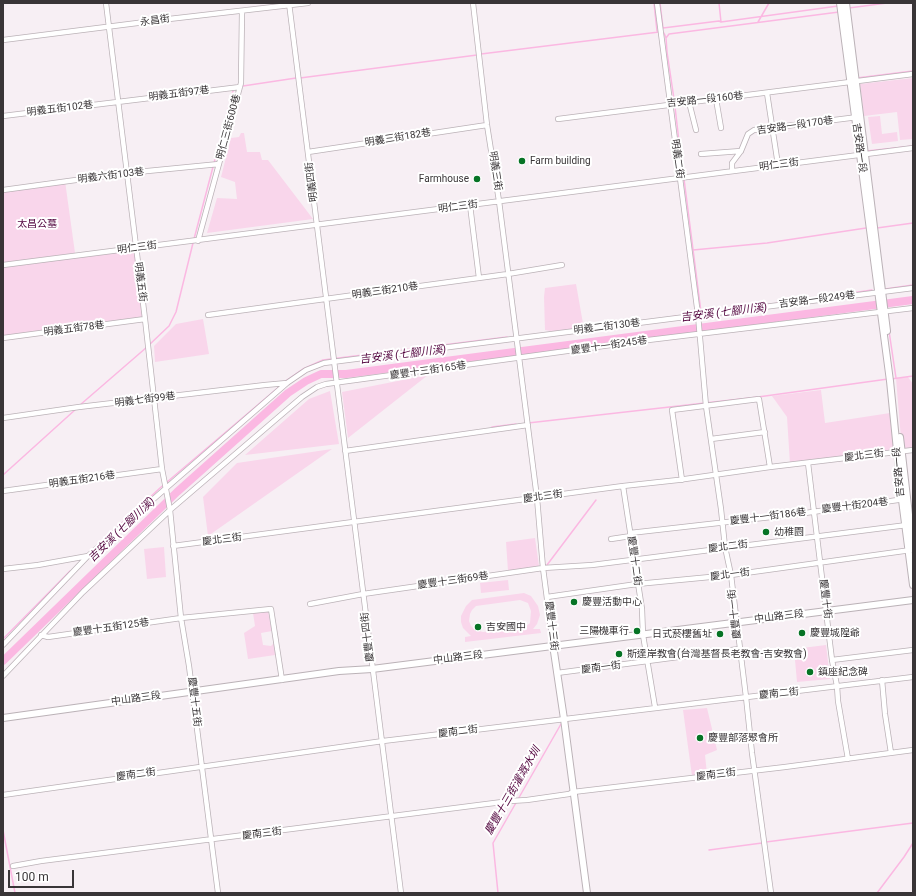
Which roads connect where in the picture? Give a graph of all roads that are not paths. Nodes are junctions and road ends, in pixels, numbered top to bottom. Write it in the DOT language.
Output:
graph roads {
  1 [pos="106,3"];
  2 [pos="308,3"];
  3 [pos="473,3"];
  4 [pos="657,3"];
  5 [pos="840,3"];
  6 [pos="846,3"];
  7 [pos="289,4"];
  8 [pos="242,11"];
  9 [pos="109,27"];
  10 [pos="3,40"];
  11 [pos="913,74"];
  12 [pos="852,82"];
  13 [pos="240,87"];
  14 [pos="767,93"];
  15 [pos="716,99"];
  16 [pos="118,102"];
  17 [pos="689,102"];
  18 [pos="670,104"];
  19 [pos="3,116"];
  20 [pos="857,117"];
  21 [pos="558,119"];
  22 [pos="487,125"];
  23 [pos="721,128"];
  24 [pos="773,128"];
  25 [pos="696,130"];
  26 [pos="913,148"];
  27 [pos="741,151"];
  28 [pos="308,152"];
  29 [pos="701,154"];
  30 [pos="863,154"];
  31 [pos="219,164"];
  32 [pos="778,165"];
  33 [pos="732,171"];
  34 [pos="127,173"];
  35 [pos="681,178"];
  36 [pos="3,190"];
  37 [pos="499,201"];
  38 [pos="470,205"];
  39 [pos="317,225"];
  40 [pos="195,241"];
  41 [pos="136,248"];
  42 [pos="3,265"];
  43 [pos="562,265"];
  44 [pos="508,274"];
  45 [pos="479,278"];
  46 [pos="913,288"];
  47 [pos="880,292"];
  48 [pos="326,298"];
  49 [pos="913,308"];
  50 [pos="882,311"];
  51 [pos="208,315"];
  52 [pos="698,315"];
  53 [pos="145,319"];
  54 [pos="699,335"];
  55 [pos="3,338"];
  56 [pos="517,339"];
  57 [pos="519,358"];
  58 [pos="334,364"];
  59 [pos="336,382"];
  60 [pos="287,383"];
  61 [pos="155,399"];
  62 [pos="706,406"];
  63 [pos="3,418"];
  64 [pos="528,425"];
  65 [pos="765,432"];
  66 [pos="711,440"];
  67 [pos="345,450"];
  68 [pos="913,450"];
  69 [pos="899,451"];
  70 [pos="808,463"];
  71 [pos="770,467"];
  72 [pos="162,469"];
  73 [pos="717,474"];
  74 [pos="682,480"];
  75 [pos="623,486"];
  76 [pos="166,488"];
  77 [pos="3,490"];
  78 [pos="537,498"];
  79 [pos="902,500"];
  80 [pos="170,510"];
  81 [pos="813,511"];
  82 [pos="354,522"];
  83 [pos="723,523"];
  84 [pos="909,525"];
  85 [pos="631,534"];
  86 [pos="817,536"];
  87 [pos="611,539"];
  88 [pos="173,546"];
  89 [pos="725,548"];
  90 [pos="911,550"];
  91 [pos="88,556"];
  92 [pos="634,558"];
  93 [pos="821,563"];
  94 [pos="543,568"];
  95 [pos="3,569"];
  96 [pos="731,575"];
  97 [pos="637,584"];
  98 [pos="913,585"];
  99 [pos="363,594"];
  100 [pos="547,597"];
  101 [pos="913,600"];
  102 [pos="310,604"];
  103 [pos="827,611"];
  104 [pos="181,618"];
  105 [pos="736,622"];
  106 [pos="41,635"];
  107 [pos="643,635"];
  108 [pos="3,645"];
  109 [pos="553,645"];
  110 [pos="739,649"];
  111 [pos="913,650"];
  112 [pos="832,660"];
  113 [pos="648,662"];
  114 [pos="372,669"];
  115 [pos="557,673"];
  116 [pos="3,676"];
  117 [pos="913,677"];
  118 [pos="282,680"];
  119 [pos="882,680"];
  120 [pos="837,686"];
  121 [pos="192,691"];
  122 [pos="746,697"];
  123 [pos="655,707"];
  124 [pos="3,718"];
  125 [pos="564,719"];
  126 [pos="383,741"];
  127 [pos="913,750"];
  128 [pos="891,753"];
  129 [pos="848,759"];
  130 [pos="202,766"];
  131 [pos="754,770"];
  132 [pos="573,792"];
  133 [pos="3,795"];
  134 [pos="392,817"];
  135 [pos="212,840"];
  136 [pos="13,866"];
  137 [pos="218,893"];
  138 [pos="401,893"];
  139 [pos="587,893"];
  140 [pos="771,893"];
  1 -- 9 [label="street, 明義五街"];
  2 -- 7 [label="street, 永昌街"];
  3 -- 22 [label="street, 明義三街"];
  4 -- 18 [label="street, 明義二街"];
  5 -- 12 [label="street, 吉安路一段"];
  6 -- 12 [label="street, 吉安路一段"];
  7 -- 8 [label="street, 永昌街"];
  7 -- 28 [label="street, 明義四街"];
  8 -- 9 [label="street, 永昌街"];
  8 -- 13 [label="street, 明仁三街600巷"];
  9 -- 10 [label="street, 永昌街"];
  9 -- 16 [label="street, 明義五街"];
  11 -- 12 [label="street, 吉安路一段160巷"];
  12 -- 14 [label="street, 吉安路一段160巷"];
  12 -- 20 [label="street, 吉安路一段"];
  13 -- 16 [label="street, 明義五街97巷"];
  13 -- 31 [label="street, 明仁三街600巷"];
  14 -- 15 [label="street, 吉安路一段160巷"];
  14 -- 24 [label="street"];
  15 -- 17 [label="street, 吉安路一段160巷"];
  15 -- 23 [label="street"];
  16 -- 19 [label="street, 明義五街102巷"];
  16 -- 34 [label="street, 明義五街"];
  17 -- 18 [label="street, 吉安路一段160巷"];
  17 -- 25 [label="street"];
  18 -- 21 [label="street, 吉安路一段160巷"];
  18 -- 35 [label="street, 明義二街"];
  20 -- 24 [label="street, 吉安路一段170巷"];
  20 -- 30 [label="street, 吉安路一段"];
  22 -- 28 [label="street, 明義三街182巷"];
  22 -- 37 [label="street, 明義三街"];
  24 -- 27 [label="street, 吉安路一段170巷"];
  24 -- 32 [label="street"];
  26 -- 30 [label="street, 明仁三街"];
  27 -- 29 [label="street"];
  27 -- 33 [label="street, 吉安路一段170巷"];
  28 -- 39 [label="street, 明義四街"];
  30 -- 32 [label="street, 明仁三街"];
  30 -- 47 [label="street, 吉安路一段"];
  31 -- 34 [label="street, 明義六街103巷"];
  31 -- 40 [label="street, 明仁三街600巷"];
  32 -- 33 [label="street, 明仁三街"];
  33 -- 35 [label="street, 明仁三街"];
  34 -- 36 [label="street, 明義六街103巷"];
  34 -- 41 [label="street, 明義五街"];
  35 -- 37 [label="street, 明仁三街"];
  35 -- 52 [label="street, 明義二街"];
  37 -- 38 [label="street, 明仁三街"];
  37 -- 44 [label="street, 明義三街"];
  38 -- 39 [label="street, 明仁三街"];
  38 -- 45 [label="street"];
  39 -- 40 [label="street, 明仁三街"];
  39 -- 48 [label="street, 明義四街"];
  40 -- 41 [label="street, 明仁三街"];
  41 -- 42 [label="street, 明仁三街"];
  41 -- 53 [label="street, 明義五街"];
  43 -- 44 [label="street, 明義三街210巷"];
  44 -- 45 [label="street, 明義三街210巷"];
  44 -- 56 [label="street, 明義三街"];
  45 -- 48 [label="street, 明義三街210巷"];
  46 -- 47 [label="street, 吉安路一段249巷"];
  47 -- 50 [label="street, 吉安路一段"];
  47 -- 52 [label="street, 吉安路一段249巷"];
  48 -- 51 [label="street, 明義三街210巷"];
  48 -- 58 [label="street, 明義四街"];
  49 -- 50 [label="street, 慶豐十一街245巷"];
  50 -- 54 [label="street, 慶豐十一街245巷"];
  50 -- 69 [label="street, 吉安路一段"];
  52 -- 54 [label="street, 明義二街"];
  52 -- 56 [label="street, 明義二街130巷"];
  53 -- 55 [label="street, 明義五街78巷"];
  53 -- 61 [label="street, 明義五街"];
  54 -- 57 [label="street, 慶豐十一街245巷"];
  54 -- 62 [label="street, 慶豐十一街"];
  56 -- 57 [label="street, 明義三街"];
  56 -- 58 [label="street, 明義二街130巷"];
  57 -- 59 [label="street, 慶豐十三街165巷"];
  57 -- 64 [label="street, 慶豐十三街"];
  58 -- 59 [label="street, 明義四街"];
  58 -- 60 [label="street, 明義二街130巷"];
  59 -- 67 [label="street, 慶豐十四街"];
  59 -- 80 [label="street, 慶豐十三街165巷"];
  60 -- 61 [label="street, 明義七街99巷"];
  60 -- 76 [label="street, 明義二街130巷"];
  61 -- 63 [label="street, 明義七街99巷"];
  61 -- 72 [label="street, 明義五街"];
  62 -- 65 [label="street"];
  62 -- 66 [label="street, 慶豐十一街"];
  62 -- 74 [label="street"];
  64 -- 67 [label="street"];
  64 -- 78 [label="street, 慶豐十三街"];
  65 -- 66 [label="street"];
  65 -- 71 [label="street"];
  66 -- 73 [label="street, 慶豐十一街"];
  67 -- 82 [label="street, 慶豐十四街"];
  68 -- 69 [label="street, 慶北三街"];
  69 -- 70 [label="street, 慶北三街"];
  69 -- 79 [label="street, 吉安路一段"];
  70 -- 71 [label="street, 慶北三街"];
  70 -- 81 [label="street, 慶豐十街"];
  71 -- 73 [label="street, 慶北三街"];
  72 -- 76 [label="street, 明義五街"];
  72 -- 77 [label="street, 明義五街216巷"];
  73 -- 74 [label="street, 慶北三街"];
  73 -- 83 [label="street, 慶豐十一街"];
  74 -- 75 [label="street, 慶北三街"];
  75 -- 78 [label="street, 慶北三街"];
  75 -- 85 [label="street, 慶豐十二街"];
  76 -- 80 [label="street, 明義五街"];
  76 -- 91 [label="street, 明義二街130巷"];
  78 -- 82 [label="street, 慶北三街"];
  78 -- 94 [label="street, 慶豐十三街"];
  79 -- 81 [label="street, 慶豐十街204巷"];
  79 -- 84 [label="street, 吉安路一段"];
  80 -- 88 [label="street, 慶豐十五街"];
  80 -- 106 [label="street, 慶豐十三街165巷"];
  81 -- 83 [label="street, 慶豐十一街186巷"];
  81 -- 86 [label="street, 慶豐十街"];
  82 -- 88 [label="street, 慶北三街"];
  82 -- 99 [label="street, 慶豐十四街"];
  83 -- 85 [label="street, 慶豐十一街186巷"];
  83 -- 89 [label="street, 慶豐十一街"];
  84 -- 86 [label="street, 慶北二街"];
  84 -- 90 [label="street, 吉安路一段"];
  85 -- 87 [label="street, 慶豐十一街186巷"];
  85 -- 92 [label="street, 慶豐十二街"];
  86 -- 89 [label="street, 慶北二街"];
  86 -- 93 [label="street, 慶豐十街"];
  88 -- 104 [label="street, 慶豐十五街"];
  89 -- 92 [label="street, 慶北二街"];
  89 -- 96 [label="street, 慶豐十一街"];
  90 -- 93 [label="street, 慶北一街"];
  90 -- 98 [label="street, 吉安路一段"];
  91 -- 95 [label="street"];
  91 -- 108 [label="street, 明義二街130巷"];
  92 -- 94 [label="street, 慶北二街"];
  92 -- 97 [label="street, 慶豐十二街"];
  93 -- 96 [label="street, 慶北一街"];
  93 -- 103 [label="street, 慶豐十街"];
  94 -- 99 [label="street, 慶豐十三街69巷"];
  94 -- 100 [label="street, 慶豐十三街"];
  96 -- 97 [label="street, 慶北一街"];
  96 -- 105 [label="street, 慶豐十一街"];
  97 -- 100 [label="street, 慶北一街"];
  97 -- 107 [label="street, 慶豐十二街"];
  99 -- 102 [label="street, 慶豐十三街69巷"];
  99 -- 114 [label="street, 慶豐十四街"];
  100 -- 109 [label="street, 慶豐十三街"];
  101 -- 103 [label="street, 中山路三段"];
  103 -- 105 [label="street, 中山路三段"];
  103 -- 112 [label="street, 慶豐十街"];
  104 -- 106 [label="street, 慶豐十五街125巷"];
  104 -- 118 [label="street, 慶豐十五街125巷"];
  104 -- 121 [label="street, 慶豐十五街"];
  105 -- 107 [label="street, 中山路三段"];
  105 -- 110 [label="street, 慶豐十一街"];
  106 -- 116 [label="street, 慶豐十三街165巷"];
  107 -- 109 [label="street, 中山路三段"];
  107 -- 113 [label="street, 慶豐十二街"];
  109 -- 114 [label="street, 中山路三段"];
  109 -- 115 [label="street, 慶豐十三街"];
  110 -- 113 [label="street, 慶南一街"];
  110 -- 122 [label="street, 慶豐十一街"];
  111 -- 112 [label="street"];
  112 -- 120 [label="street, 慶豐十街"];
  113 -- 115 [label="street, 慶南一街"];
  113 -- 123 [label="street, 慶豐十二街"];
  114 -- 118 [label="street, 中山路三段"];
  114 -- 126 [label="street, 慶豐十四街"];
  115 -- 125 [label="street, 慶豐十三街"];
  117 -- 119 [label="street, 慶南二街"];
  118 -- 121 [label="street, 中山路三段"];
  119 -- 120 [label="street, 慶南二街"];
  119 -- 128 [label="street"];
  120 -- 122 [label="street, 慶南二街"];
  120 -- 129 [label="street, 慶豐十街"];
  121 -- 124 [label="street, 中山路三段"];
  121 -- 130 [label="street, 慶豐十五街"];
  122 -- 123 [label="street, 慶南二街"];
  122 -- 131 [label="street, 慶豐十一街"];
  123 -- 125 [label="street, 慶南二街"];
  125 -- 126 [label="street, 慶南二街"];
  125 -- 132 [label="street, 慶豐十三街"];
  126 -- 130 [label="street, 慶南二街"];
  126 -- 134 [label="street, 慶豐十四街"];
  127 -- 128 [label="street, 慶南三街"];
  128 -- 129 [label="street, 慶南三街"];
  129 -- 131 [label="street, 慶南三街"];
  130 -- 133 [label="street, 慶南二街"];
  130 -- 135 [label="street, 慶豐十五街"];
  131 -- 132 [label="street, 慶南三街"];
  131 -- 140 [label="street, 慶豐十一街"];
  132 -- 134 [label="street, 慶南三街"];
  132 -- 139 [label="street, 慶豐十三街"];
  134 -- 135 [label="street, 慶南三街"];
  134 -- 138 [label="street, 慶豐十四街"];
  135 -- 136 [label="street, 慶南三街"];
  135 -- 137 [label="street, 慶豐十五街"];
}
